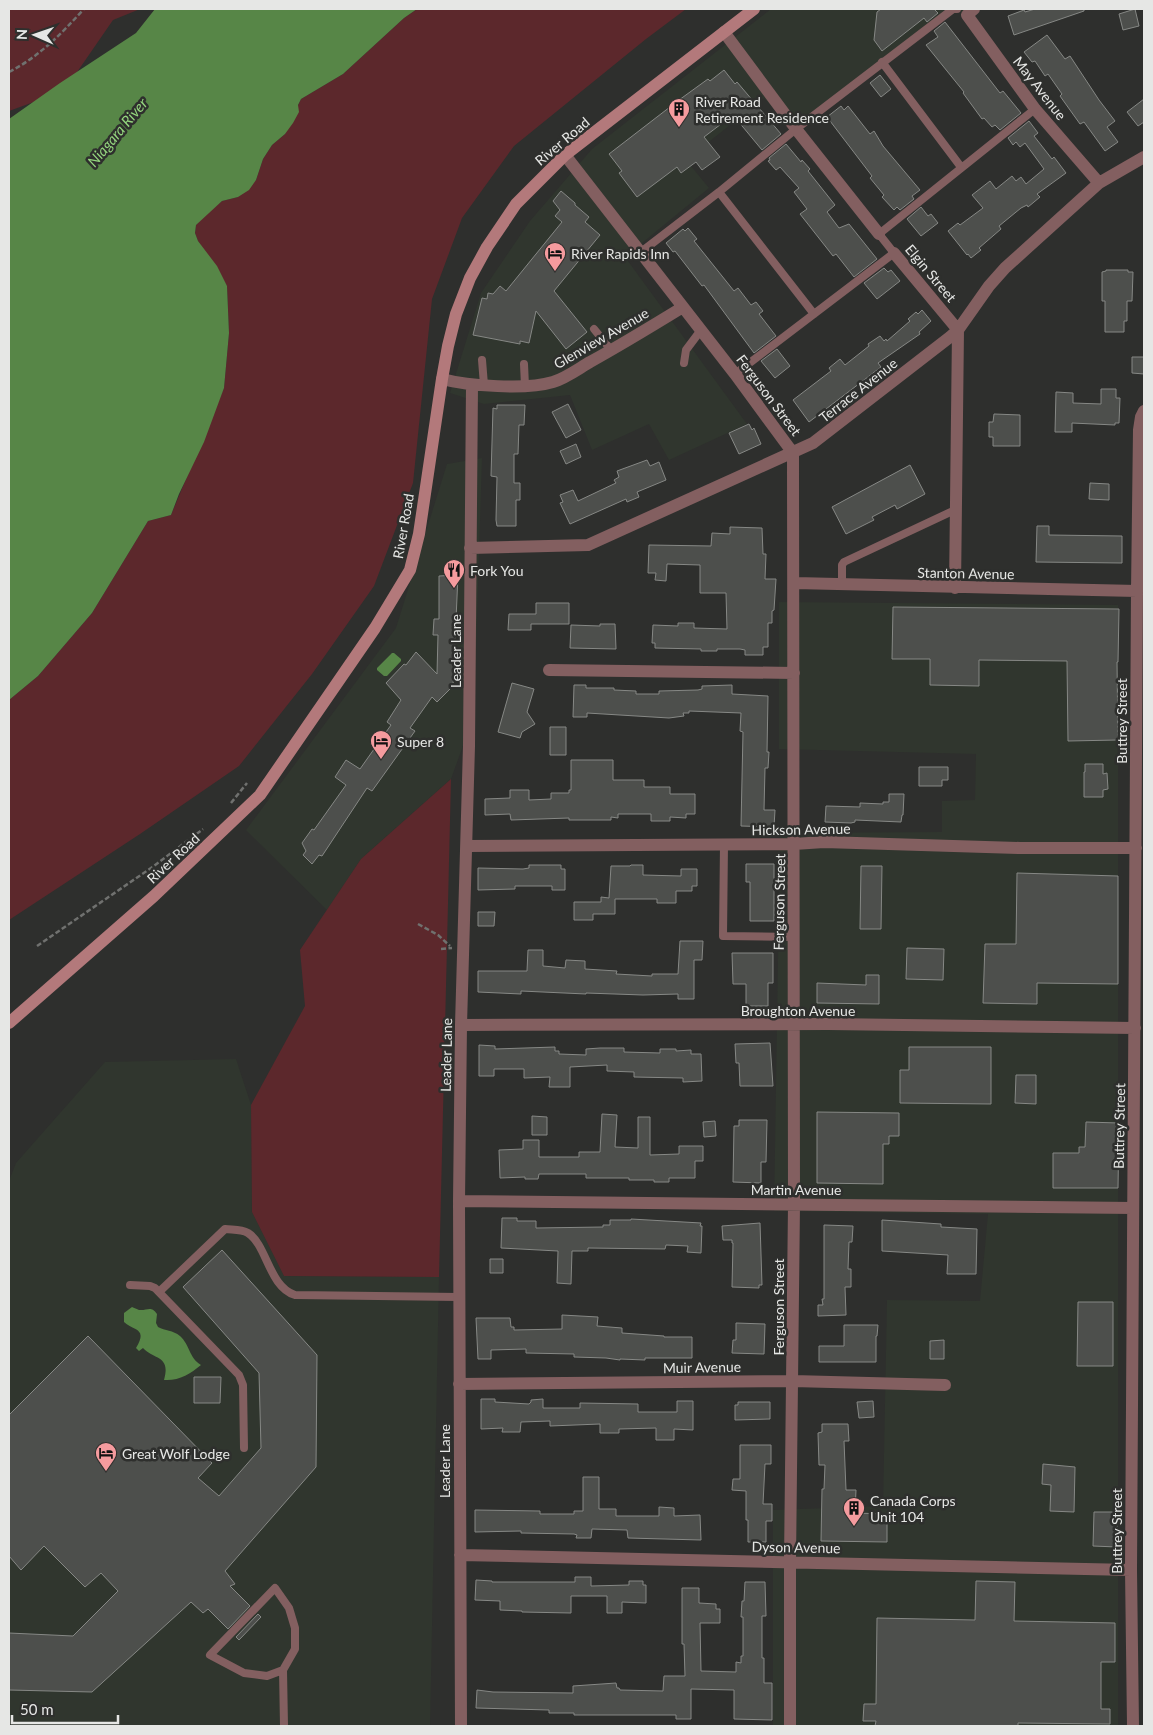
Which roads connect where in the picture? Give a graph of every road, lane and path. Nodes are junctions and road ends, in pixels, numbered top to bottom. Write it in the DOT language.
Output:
graph roads {
  1 [pos="84,9"];
  2 [pos="754,9"];
  3 [pos="965,10"];
  4 [pos="724,32"];
  5 [pos="882,62"];
  6 [pos="9,72"];
  7 [pos="1035,109"];
  8 [pos="796,129"];
  9 [pos="565,155"];
  10 [pos="1144,157"];
  11 [pos="961,167"];
  12 [pos="1099,183"];
  13 [pos="719,192"];
  14 [pos="879,234"];
  15 [pos="641,252"];
  16 [pos="894,253"];
  17 [pos="682,307"];
  18 [pos="814,314"];
  19 [pos="594,329"];
  20 [pos="701,330"];
  21 [pos="958,330"];
  22 [pos="611,350"];
  23 [pos="482,360"];
  24 [pos="684,363"];
  25 [pos="524,364"];
  26 [pos="735,374"];
  27 [pos="442,379"];
  28 [pos="478,385"];
  29 [pos="525,386"];
  30 [pos="1144,412"];
  31 [pos="793,453"];
  32 [pos="1144,508"];
  33 [pos="955,510"];
  34 [pos="1138,526"];
  35 [pos="470,548"];
  36 [pos="794,584"];
  37 [pos="842,585"];
  38 [pos="955,588"];
  39 [pos="1137,591"];
  40 [pos="549,670"];
  41 [pos="794,673"];
  42 [pos="247,784"];
  43 [pos="229,805"];
  44 [pos="209,824"];
  45 [pos="724,844"];
  46 [pos="794,844"];
  47 [pos="467,846"];
  48 [pos="1136,848"];
  49 [pos="418,924"];
  50 [pos="794,937"];
  51 [pos="37,946"];
  52 [pos="452,948"];
  53 [pos="9,1023"];
  54 [pos="461,1025"];
  55 [pos="793,1025"];
  56 [pos="1135,1028"];
  57 [pos="459,1201"];
  58 [pos="794,1204"];
  59 [pos="1133,1208"];
  60 [pos="130,1285"];
  61 [pos="159,1292"];
  62 [pos="459,1297"];
  63 [pos="793,1382"];
  64 [pos="459,1384"];
  65 [pos="945,1385"];
  66 [pos="244,1448"];
  67 [pos="460,1554"];
  68 [pos="790,1561"];
  69 [pos="1131,1570"];
  70 [pos="283,1670"];
  71 [pos="284,1726"];
  72 [pos="461,1726"];
  73 [pos="790,1726"];
  74 [pos="1133,1726"];
  1 -- 6 [label="path"];
  2 -- 4 [label="main road, River Road"];
  3 -- 5 [label="lane"];
  3 -- 7 [label="street, May Avenue"];
  4 -- 8 [label="street, Elgin Street"];
  4 -- 9 [label="main road, River Road"];
  5 -- 8 [label="lane"];
  5 -- 11 [label="lane"];
  7 -- 11 [label="lane"];
  7 -- 12 [label="street, May Avenue"];
  8 -- 13 [label="lane"];
  8 -- 14 [label="street, Elgin Street"];
  9 -- 15 [label="street, Ferguson Street"];
  9 -- 27 [label="main road, River Road"];
  10 -- 12 [label="street, Terrace Avenue"];
  11 -- 14 [label="lane"];
  12 -- 21 [label="street, Terrace Avenue"];
  13 -- 15 [label="lane"];
  13 -- 18 [label="lane"];
  14 -- 16 [label="lane, Elgin Street"];
  15 -- 17 [label="street, Ferguson Street"];
  16 -- 18 [label="lane"];
  16 -- 21 [label="street, Elgin Street"];
  17 -- 20 [label="street, Ferguson Street"];
  17 -- 22 [label="street, Glenview Avenue"];
  18 -- 26 [label="lane"];
  19 -- 22 [label="lane"];
  20 -- 24 [label="lane"];
  20 -- 26 [label="street, Ferguson Street"];
  21 -- 31 [label="street, Terrace Avenue"];
  21 -- 33 [label="street"];
  22 -- 29 [label="street, Glenview Avenue"];
  23 -- 28 [label="lane"];
  25 -- 29 [label="lane"];
  26 -- 31 [label="street, Ferguson Street"];
  27 -- 28 [label="street, Glenview Avenue"];
  27 -- 53 [label="main road, River Road"];
  28 -- 29 [label="street, Glenview Avenue"];
  28 -- 35 [label="street, Leader Lane"];
  30 -- 34 [label="street, Buttrey Street"];
  31 -- 35 [label="street, Terrace Avenue"];
  31 -- 36 [label="street, Ferguson Street"];
  32 -- 34 [label="street, Buttrey Street"];
  33 -- 37 [label="lane"];
  33 -- 38 [label="street"];
  34 -- 39 [label="street, Buttrey Street"];
  35 -- 47 [label="street, Leader Lane"];
  36 -- 37 [label="street, Stanton Avenue"];
  36 -- 41 [label="street, Ferguson Street"];
  37 -- 38 [label="street, Stanton Avenue"];
  38 -- 39 [label="street, Stanton Avenue"];
  39 -- 48 [label="street, Buttrey Street"];
  40 -- 41 [label="street"];
  41 -- 46 [label="street, Ferguson Street"];
  42 -- 43 [label="path"];
  44 -- 51 [label="path"];
  45 -- 46 [label="street, Hickson Avenue"];
  45 -- 47 [label="street, Hickson Avenue"];
  45 -- 50 [label="lane"];
  46 -- 48 [label="street, Hickson Avenue"];
  46 -- 50 [label="street, Ferguson Street"];
  47 -- 54 [label="street, Leader Lane"];
  48 -- 56 [label="street, Buttrey Street"];
  49 -- 52 [label="path"];
  50 -- 55 [label="street, Ferguson Street"];
  54 -- 55 [label="street, Broughton Avenue"];
  54 -- 57 [label="street, Leader Lane"];
  55 -- 56 [label="street, Broughton Avenue"];
  55 -- 58 [label="street, Ferguson Street"];
  56 -- 59 [label="street, Buttrey Street"];
  57 -- 58 [label="street, Martin Avenue"];
  57 -- 62 [label="street, Leader Lane"];
  58 -- 59 [label="street, Martin Avenue"];
  58 -- 63 [label="street, Ferguson Street"];
  59 -- 69 [label="street, Buttrey Street"];
  60 -- 61 [label="lane"];
  61 -- 62 [label="lane"];
  61 -- 66 [label="lane"];
  62 -- 64 [label="street, Leader Lane"];
  63 -- 64 [label="street, Muir Avenue"];
  63 -- 65 [label="street, Muir Avenue"];
  63 -- 68 [label="street, Ferguson Street"];
  64 -- 67 [label="street, Leader Lane"];
  67 -- 68 [label="street, Dyson Avenue"];
  67 -- 72 [label="street, Leader Lane"];
  68 -- 69 [label="street, Dyson Avenue"];
  68 -- 73 [label="street, Ferguson Street"];
  69 -- 74 [label="street, Buttrey Street"];
  70 -- 70 [label="lane"];
  70 -- 71 [label="lane"];
}
